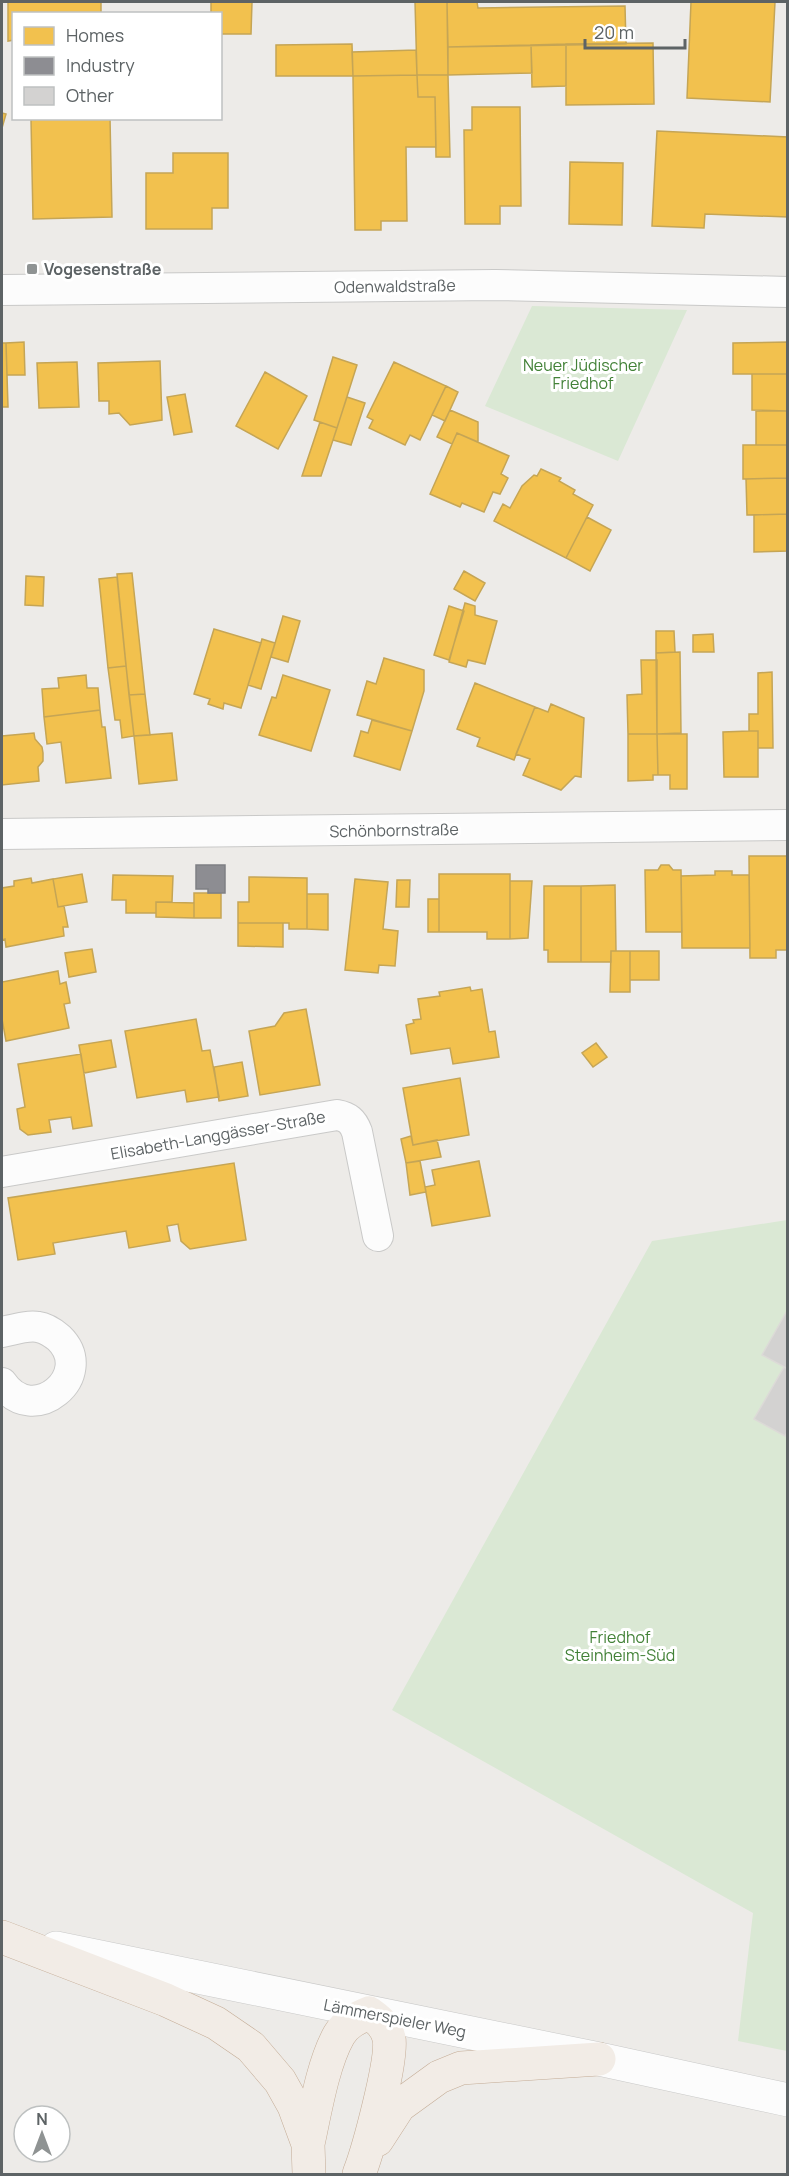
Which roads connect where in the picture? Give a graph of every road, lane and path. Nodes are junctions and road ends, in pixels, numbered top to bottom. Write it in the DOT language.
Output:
graph roads {
  1 [pos="2,290"];
  2 [pos="788,292"];
  3 [pos="788,825"];
  4 [pos="2,834"];
  5 [pos="2,1173"];
  6 [pos="378,1236"];
  7 [pos="2,1332"];
  8 [pos="2,1383"];
  9 [pos="2,1937"];
  10 [pos="369,2013"];
  11 [pos="599,2059"];
  12 [pos="788,2100"];
  13 [pos="308,2159"];
  14 [pos="363,2166"];
  1 -- 2 [label="street, Odenwaldstraße"];
  3 -- 4 [label="street, Schönbornstraße"];
  5 -- 6 [label="street, Elisabeth-Langgässer-Straße"];
  7 -- 8 [label="street"];
  9 -- 10 [label="street, Lämmerspieler Weg"];
  9 -- 13 [label="highway"];
  10 -- 11 [label="street, Lämmerspieler Weg"];
  10 -- 13 [label="highway"];
  10 -- 14 [label="highway"];
  11 -- 12 [label="street, Lämmerspieler Weg"];
  11 -- 14 [label="highway"];
}
